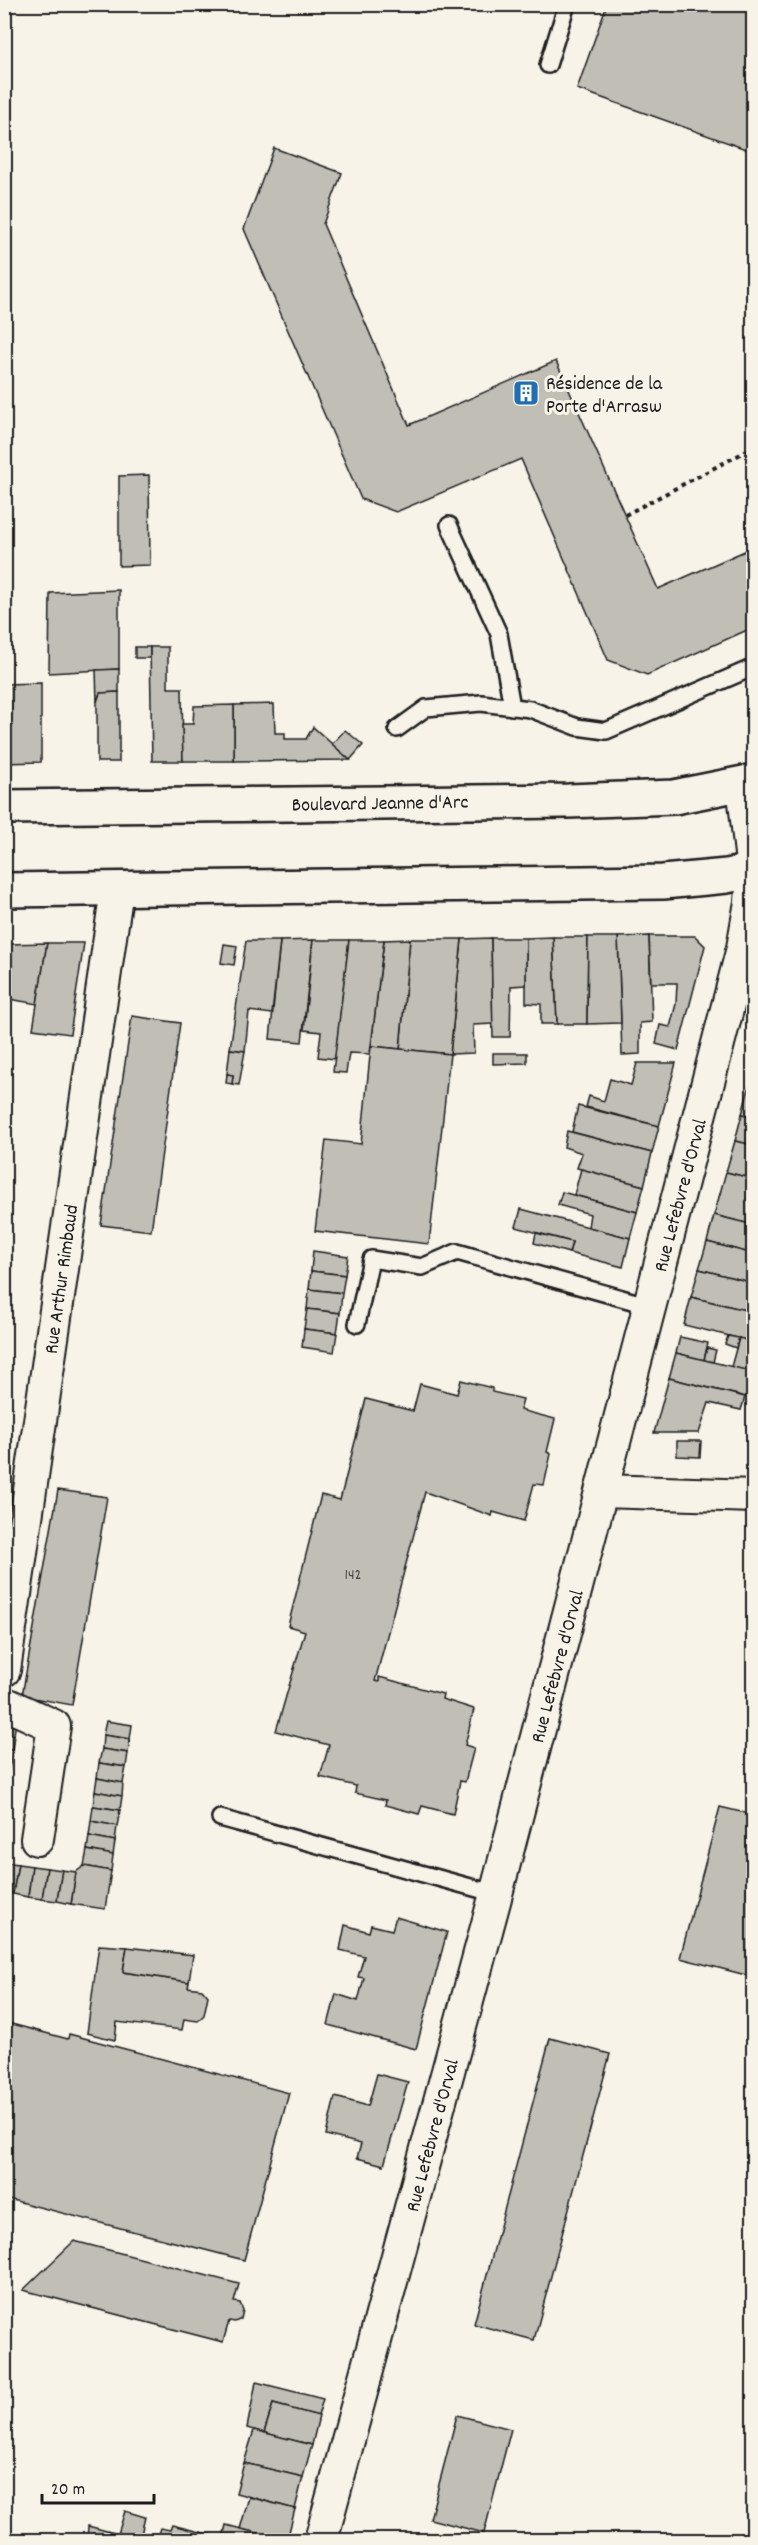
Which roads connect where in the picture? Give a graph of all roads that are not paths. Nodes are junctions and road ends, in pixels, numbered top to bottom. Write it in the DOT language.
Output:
graph roads {
  1 [pos="567,4"];
  2 [pos="548,65"];
  3 [pos="448,525"];
  4 [pos="753,667"];
  5 [pos="512,707"];
  6 [pos="397,729"];
  7 [pos="748,783"];
  8 [pos="4,807"];
  9 [pos="753,871"];
  10 [pos="117,889"];
  11 [pos="4,890"];
  12 [pos="650,1306"];
  13 [pos="357,1324"];
  14 [pos="602,1491"];
  15 [pos="753,1496"];
  16 [pos="10,1591"];
  17 [pos="4,1670"];
  18 [pos="4,1703"];
  19 [pos="220,1818"];
  20 [pos="37,1839"];
  21 [pos="496,1894"];
  22 [pos="321,2541"];
  1 -- 2 [label="lane"];
  3 -- 5 [label="lane"];
  4 -- 5 [label="lane"];
  5 -- 6 [label="lane"];
  7 -- 8 [label="main road, Boulevard Jeanne d'Arc"];
  7 -- 9 [label="street, Rue Lefebvre d'Orval"];
  9 -- 10 [label="main road"];
  9 -- 12 [label="street, Rue Lefebvre d'Orval"];
  10 -- 11 [label="main road"];
  10 -- 16 [label="street, Rue Arthur Rimbaud"];
  12 -- 13 [label="lane"];
  12 -- 14 [label="street, Rue Lefebvre d'Orval"];
  14 -- 15 [label="street"];
  14 -- 21 [label="street, Rue Lefebvre d'Orval"];
  16 -- 17 [label="street, Rue Arthur Rimbaud"];
  18 -- 20 [label="street"];
  19 -- 21 [label="lane"];
  21 -- 22 [label="street, Rue Lefebvre d'Orval"];
}
